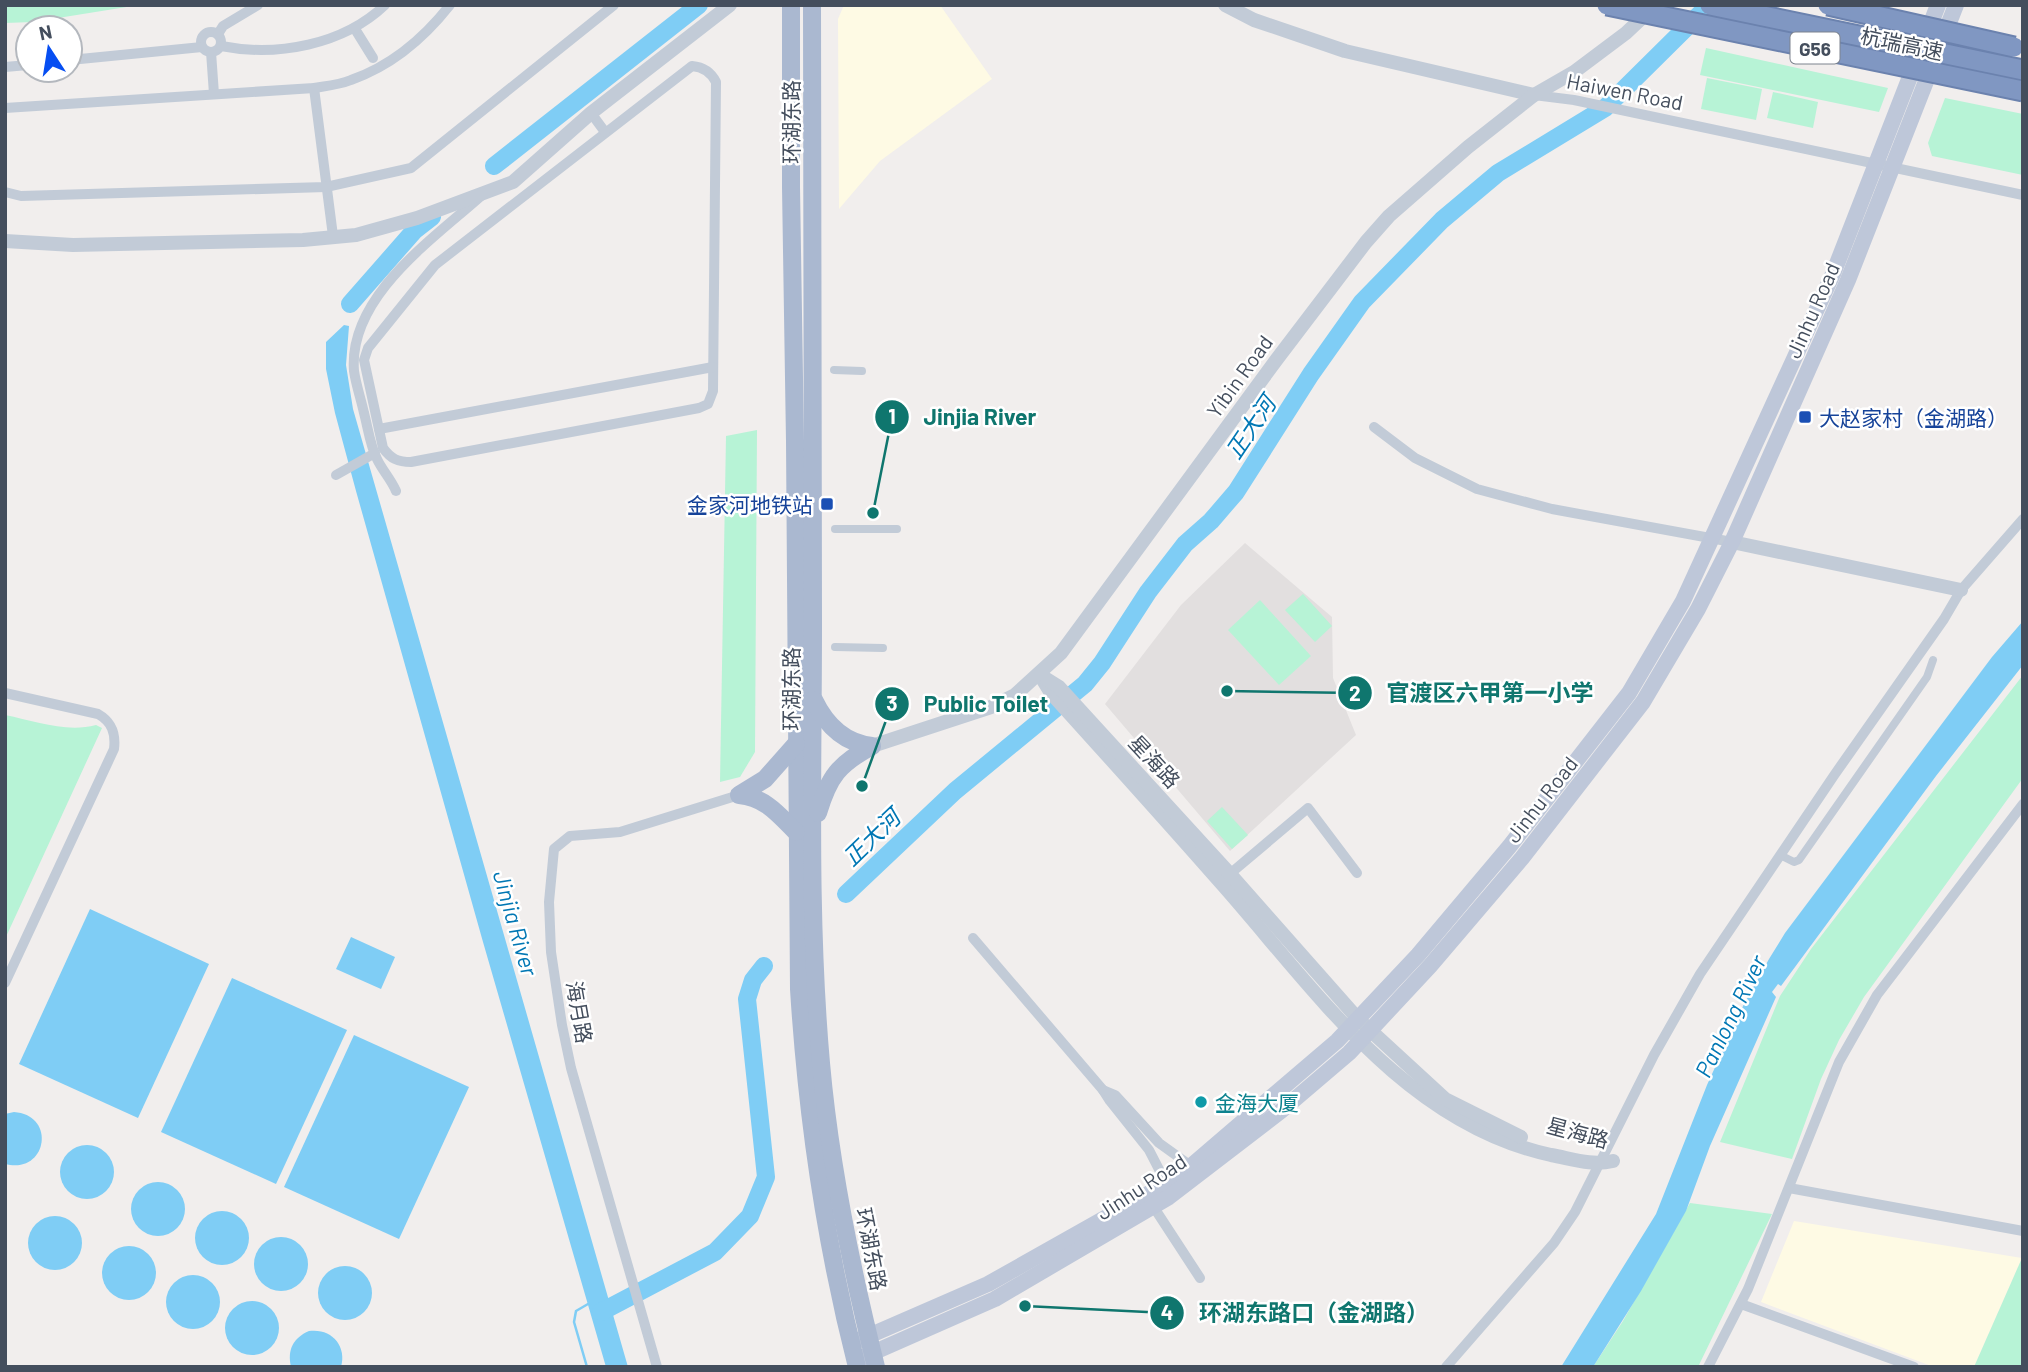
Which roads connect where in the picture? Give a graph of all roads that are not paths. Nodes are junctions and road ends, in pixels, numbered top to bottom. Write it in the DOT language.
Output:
graph roads {
  1 [pos="258,5"];
  2 [pos="386,5"];
  3 [pos="450,5"];
  4 [pos="614,5"];
  5 [pos="730,5"];
  6 [pos="791,5"];
  7 [pos="812,5"];
  8 [pos="1225,5"];
  9 [pos="1607,5"];
  10 [pos="1710,5"];
  11 [pos="1828,5"];
  12 [pos="1938,5"];
  13 [pos="1956,5"];
  14 [pos="1644,16"];
  15 [pos="355,29"];
  16 [pos="213,45"];
  17 [pos="2014,47"];
  18 [pos="373,58"];
  19 [pos="84,59"];
  20 [pos="2023,70"];
  21 [pos="314,88"];
  22 [pos="2023,91"];
  23 [pos="214,94"];
  24 [pos="1534,95"];
  25 [pos="5,108"];
  26 [pos="591,113"];
  27 [pos="605,132"];
  28 [pos="1877,164"];
  29 [pos="1894,167"];
  30 [pos="513,182"];
  31 [pos="326,187"];
  32 [pos="5,192"];
  33 [pos="486,192"];
  34 [pos="2023,195"];
  35 [pos="524,196"];
  36 [pos="333,236"];
  37 [pos="5,241"];
  38 [pos="713,367"];
  39 [pos="834,370"];
  40 [pos="862,371"];
  41 [pos="1374,427"];
  42 [pos="379,429"];
  43 [pos="371,456"];
  44 [pos="336,475"];
  45 [pos="396,491"];
  46 [pos="2023,519"];
  47 [pos="835,529"];
  48 [pos="897,529"];
  49 [pos="1712,539"];
  50 [pos="1732,542"];
  51 [pos="1961,590"];
  52 [pos="835,647"];
  53 [pos="883,648"];
  54 [pos="1933,660"];
  55 [pos="1040,675"];
  56 [pos="5,693"];
  57 [pos="813,699"];
  58 [pos="796,744"];
  59 [pos="872,746"];
  60 [pos="739,795"];
  61 [pos="2023,804"];
  62 [pos="805,831"];
  63 [pos="1782,856"];
  64 [pos="1357,873"];
  65 [pos="1226,878"];
  66 [pos="973,938"];
  67 [pos="5,983"];
  68 [pos="1359,1030"];
  69 [pos="1103,1090"];
  70 [pos="1599,1160"];
  71 [pos="1191,1166"];
  72 [pos="1166,1183"];
  73 [pos="1789,1188"];
  74 [pos="1153,1206"];
  75 [pos="2023,1231"];
  76 [pos="1200,1278"];
  77 [pos="1741,1304"];
  78 [pos="863,1354"];
  79 [pos="657,1367"];
  80 [pos="1446,1367"];
  81 [pos="1708,1367"];
  82 [pos="1914,1367"];
  1 -- 16 [label="street"];
  2 -- 15 [label="street"];
  3 -- 21 [label="street"];
  4 -- 31 [label="street"];
  5 -- 26 [label="street"];
  6 -- 58 [label="main road, 环湖东路"];
  7 -- 57 [label="main road, 环湖东路"];
  8 -- 24 [label="street, Haiwen Road"];
  9 -- 22 [label="highway, 杭瑞高速 / G56, bridge"];
  10 -- 20 [label="highway, 杭瑞高速 / G56, bridge"];
  11 -- 17 [label="highway, bridge"];
  12 -- 28 [label="main road, Jinhu Road"];
  13 -- 29 [label="main road, Jinhu Road"];
  14 -- 24 [label="street, Yibin Road"];
  15 -- 16 [label="street"];
  15 -- 18 [label="street"];
  16 -- 19 [label="street"];
  16 -- 23 [label="street"];
  21 -- 23 [label="street"];
  21 -- 31 [label="street"];
  23 -- 25 [label="street"];
  24 -- 28 [label="street, Haiwen Road"];
  24 -- 55 [label="street, Yibin Road"];
  26 -- 27 [label="street"];
  26 -- 30 [label="street"];
  27 -- 35 [label="street"];
  27 -- 38 [label="street"];
  28 -- 29 [label="street, Haiwen Road"];
  28 -- 49 [label="main road, Jinhu Road"];
  29 -- 34 [label="street, Haiwen Road"];
  29 -- 50 [label="main road, Jinhu Road"];
  30 -- 33 [label="street"];
  30 -- 35 [label="street"];
  31 -- 32 [label="street"];
  31 -- 36 [label="street"];
  33 -- 36 [label="street"];
  33 -- 43 [label="street"];
  35 -- 42 [label="street"];
  36 -- 37 [label="street"];
  38 -- 42 [label="street"];
  38 -- 42 [label="street"];
  39 -- 40 [label="street"];
  41 -- 49 [label="street"];
  43 -- 44 [label="street"];
  43 -- 45 [label="street"];
  46 -- 51 [label="street"];
  47 -- 48 [label="street"];
  49 -- 50 [label="street"];
  49 -- 68 [label="main road, Jinhu Road"];
  50 -- 51 [label="street"];
  50 -- 68 [label="main road, Jinhu Road"];
  51 -- 63 [label="street"];
  52 -- 53 [label="street"];
  54 -- 63 [label="street"];
  55 -- 59 [label="street, Yibin Road"];
  55 -- 65 [label="street, 星海路"];
  56 -- 67 [label="street"];
  57 -- 59 [label="main road"];
  57 -- 62 [label="main road, 环湖东路"];
  58 -- 60 [label="main road"];
  58 -- 62 [label="main road, 环湖东路"];
  59 -- 62 [label="main road"];
  60 -- 62 [label="main road"];
  60 -- 79 [label="street, 海月路"];
  61 -- 73 [label="street"];
  62 -- 78 [label="main road, 环湖东路"];
  63 -- 70 [label="street"];
  64 -- 65 [label="street"];
  65 -- 68 [label="street, 星海路"];
  66 -- 69 [label="street"];
  68 -- 70 [label="street, 星海路"];
  68 -- 71 [label="main road, Jinhu Road"];
  68 -- 74 [label="main road, Jinhu Road"];
  69 -- 71 [label="street"];
  69 -- 72 [label="street"];
  70 -- 80 [label="street"];
  71 -- 72 [label="main road, Jinhu Road"];
  72 -- 78 [label="main road, Jinhu Road"];
  73 -- 75 [label="street"];
  73 -- 77 [label="street"];
  74 -- 76 [label="street"];
  74 -- 78 [label="main road, Jinhu Road"];
  77 -- 81 [label="street"];
  77 -- 82 [label="street"];
}
